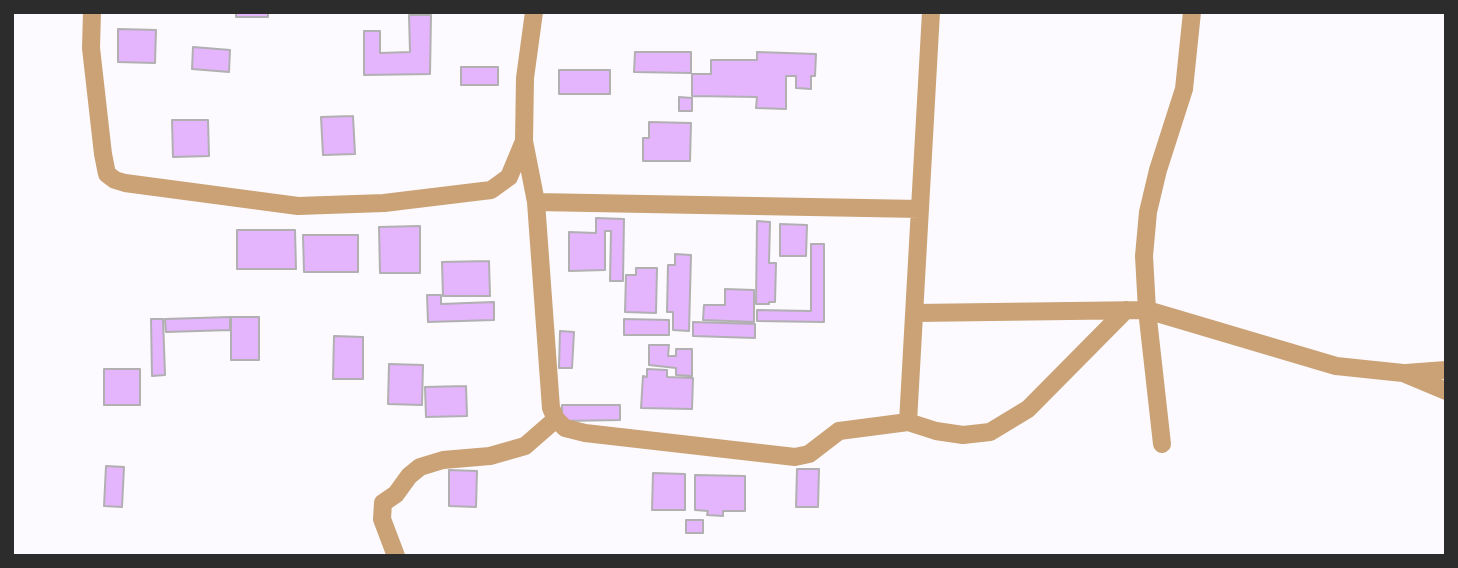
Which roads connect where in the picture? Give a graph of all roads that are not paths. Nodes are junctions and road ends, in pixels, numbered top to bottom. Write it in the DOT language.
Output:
graph roads {
  1 [pos="92,12"];
  2 [pos="534,12"];
  3 [pos="931,12"];
  4 [pos="1192,12"];
  5 [pos="524,142"];
  6 [pos="536,202"];
  7 [pos="920,209"];
  8 [pos="1126,310"];
  9 [pos="1147,310"];
  10 [pos="915,313"];
  11 [pos="1446,370"];
  12 [pos="1403,373"];
  13 [pos="1446,391"];
  14 [pos="556,419"];
  15 [pos="908,422"];
  16 [pos="1162,444"];
  17 [pos="396,556"];
  1 -- 5 [label="street"];
  2 -- 5 [label="street"];
  3 -- 7 [label="street"];
  4 -- 9 [label="street"];
  5 -- 6 [label="street"];
  6 -- 7 [label="street"];
  6 -- 14 [label="street"];
  7 -- 10 [label="street"];
  8 -- 9 [label="street"];
  8 -- 10 [label="street"];
  8 -- 15 [label="street"];
  9 -- 12 [label="street"];
  9 -- 16 [label="street"];
  10 -- 15 [label="street"];
  11 -- 12 [label="street"];
  12 -- 13 [label="street"];
  14 -- 15 [label="street"];
  14 -- 17 [label="street"];
}
